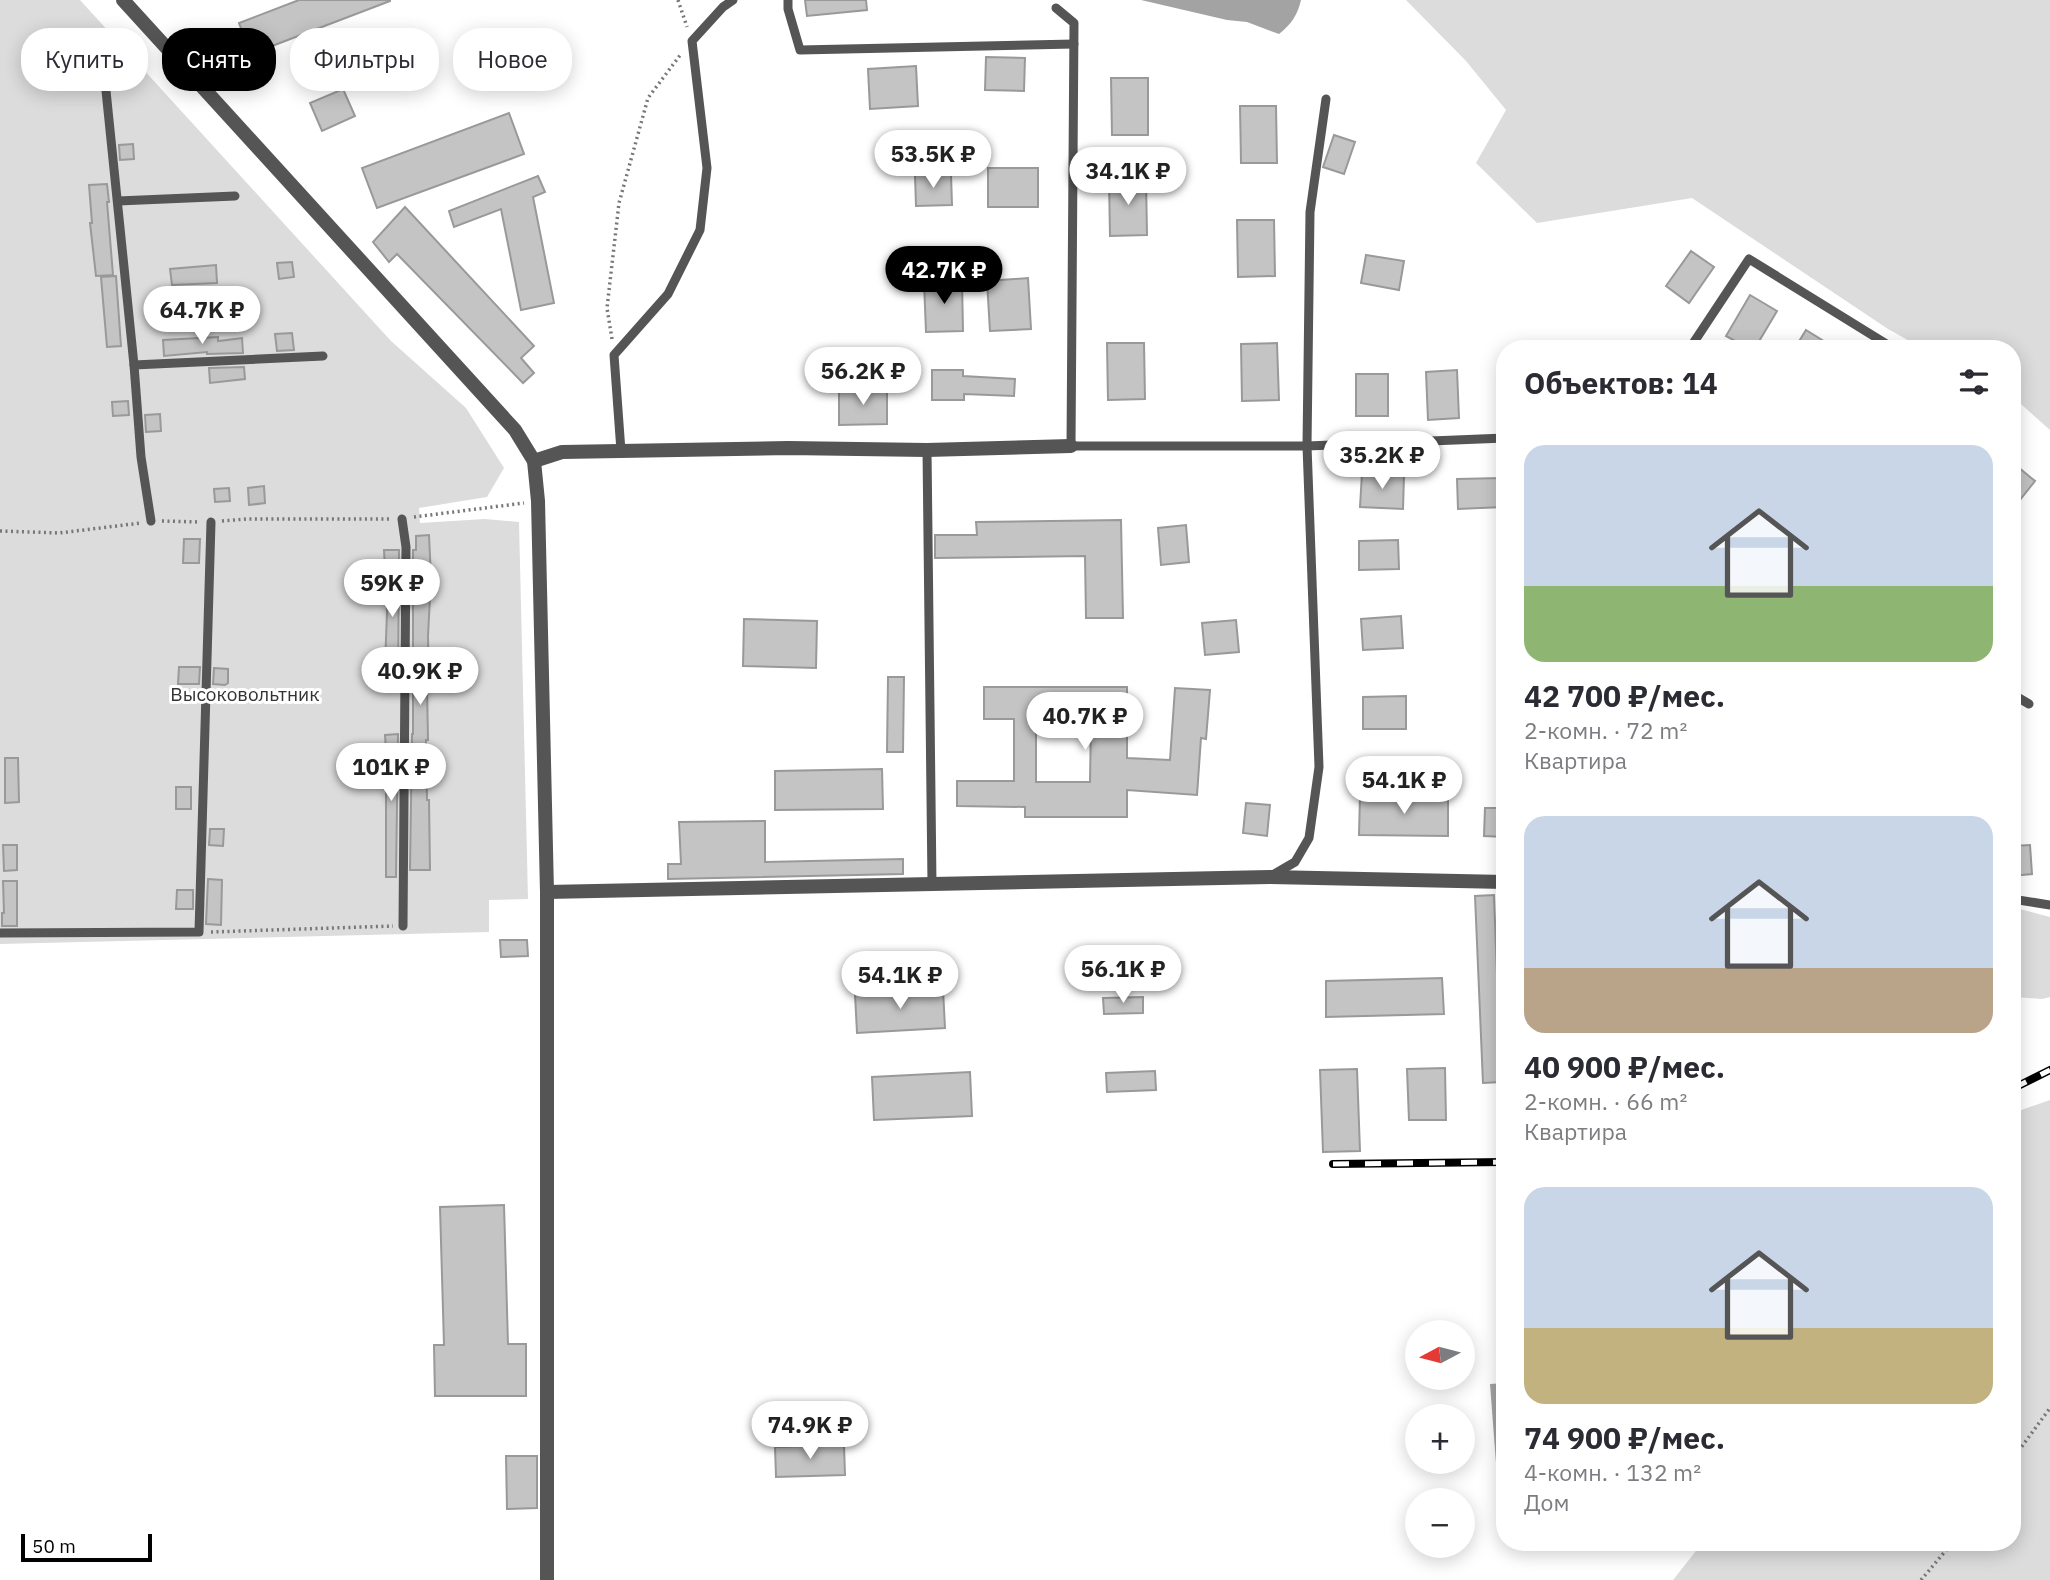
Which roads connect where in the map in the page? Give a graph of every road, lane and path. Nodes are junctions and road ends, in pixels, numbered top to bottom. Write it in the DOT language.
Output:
graph roads {
  1 [pos="123,0"];
  2 [pos="678,0"];
  3 [pos="733,0"];
  4 [pos="788,0"];
  5 [pos="1056,8"];
  6 [pos="692,41"];
  7 [pos="1074,44"];
  8 [pos="106,91"];
  9 [pos="1326,99"];
  10 [pos="235,196"];
  11 [pos="118,201"];
  12 [pos="1695,340"];
  13 [pos="1879,340"];
  14 [pos="614,355"];
  15 [pos="323,356"];
  16 [pos="134,365"];
  17 [pos="1496,438"];
  18 [pos="1072,446"];
  19 [pos="1307,446"];
  20 [pos="927,450"];
  21 [pos="621,451"];
  22 [pos="534,461"];
  23 [pos="538,501"];
  24 [pos="402,519"];
  25 [pos="151,521"];
  26 [pos="211,523"];
  27 [pos="0,531"];
  28 [pos="2021,699"];
  29 [pos="2029,704"];
  30 [pos="1269,877"];
  31 [pos="1496,881"];
  32 [pos="932,884"];
  33 [pos="547,892"];
  34 [pos="2021,900"];
  35 [pos="2050,905"];
  36 [pos="403,926"];
  37 [pos="199,932"];
  38 [pos="0,933"];
  39 [pos="2050,1408"];
  40 [pos="2021,1448"];
  41 [pos="1945,1551"];
  42 [pos="547,1580"];
  43 [pos="1921,1580"];
  1 -- 22 [label="street"];
  2 -- 6 [label="path"];
  3 -- 6 [label="lane"];
  4 -- 7 [label="lane"];
  5 -- 7 [label="lane"];
  6 -- 14 [label="path"];
  6 -- 14 [label="lane"];
  7 -- 18 [label="lane"];
  8 -- 11 [label="lane"];
  9 -- 19 [label="lane"];
  10 -- 11 [label="lane"];
  11 -- 16 [label="lane"];
  12 -- 13 [label="lane"];
  14 -- 21 [label="lane"];
  15 -- 16 [label="lane"];
  16 -- 25 [label="lane"];
  17 -- 19 [label="lane"];
  18 -- 19 [label="lane"];
  18 -- 20 [label="street"];
  19 -- 30 [label="lane"];
  20 -- 21 [label="street"];
  20 -- 32 [label="lane"];
  21 -- 22 [label="street"];
  22 -- 23 [label="street"];
  23 -- 24 [label="path"];
  23 -- 33 [label="street"];
  24 -- 26 [label="path"];
  24 -- 36 [label="lane"];
  25 -- 26 [label="path"];
  25 -- 27 [label="path"];
  26 -- 37 [label="lane"];
  28 -- 29 [label="lane"];
  30 -- 31 [label="street"];
  30 -- 32 [label="street"];
  32 -- 33 [label="street"];
  33 -- 42 [label="street"];
  34 -- 35 [label="lane"];
  36 -- 37 [label="path"];
  37 -- 38 [label="lane"];
  39 -- 40 [label="path"];
  41 -- 43 [label="path"];
}
